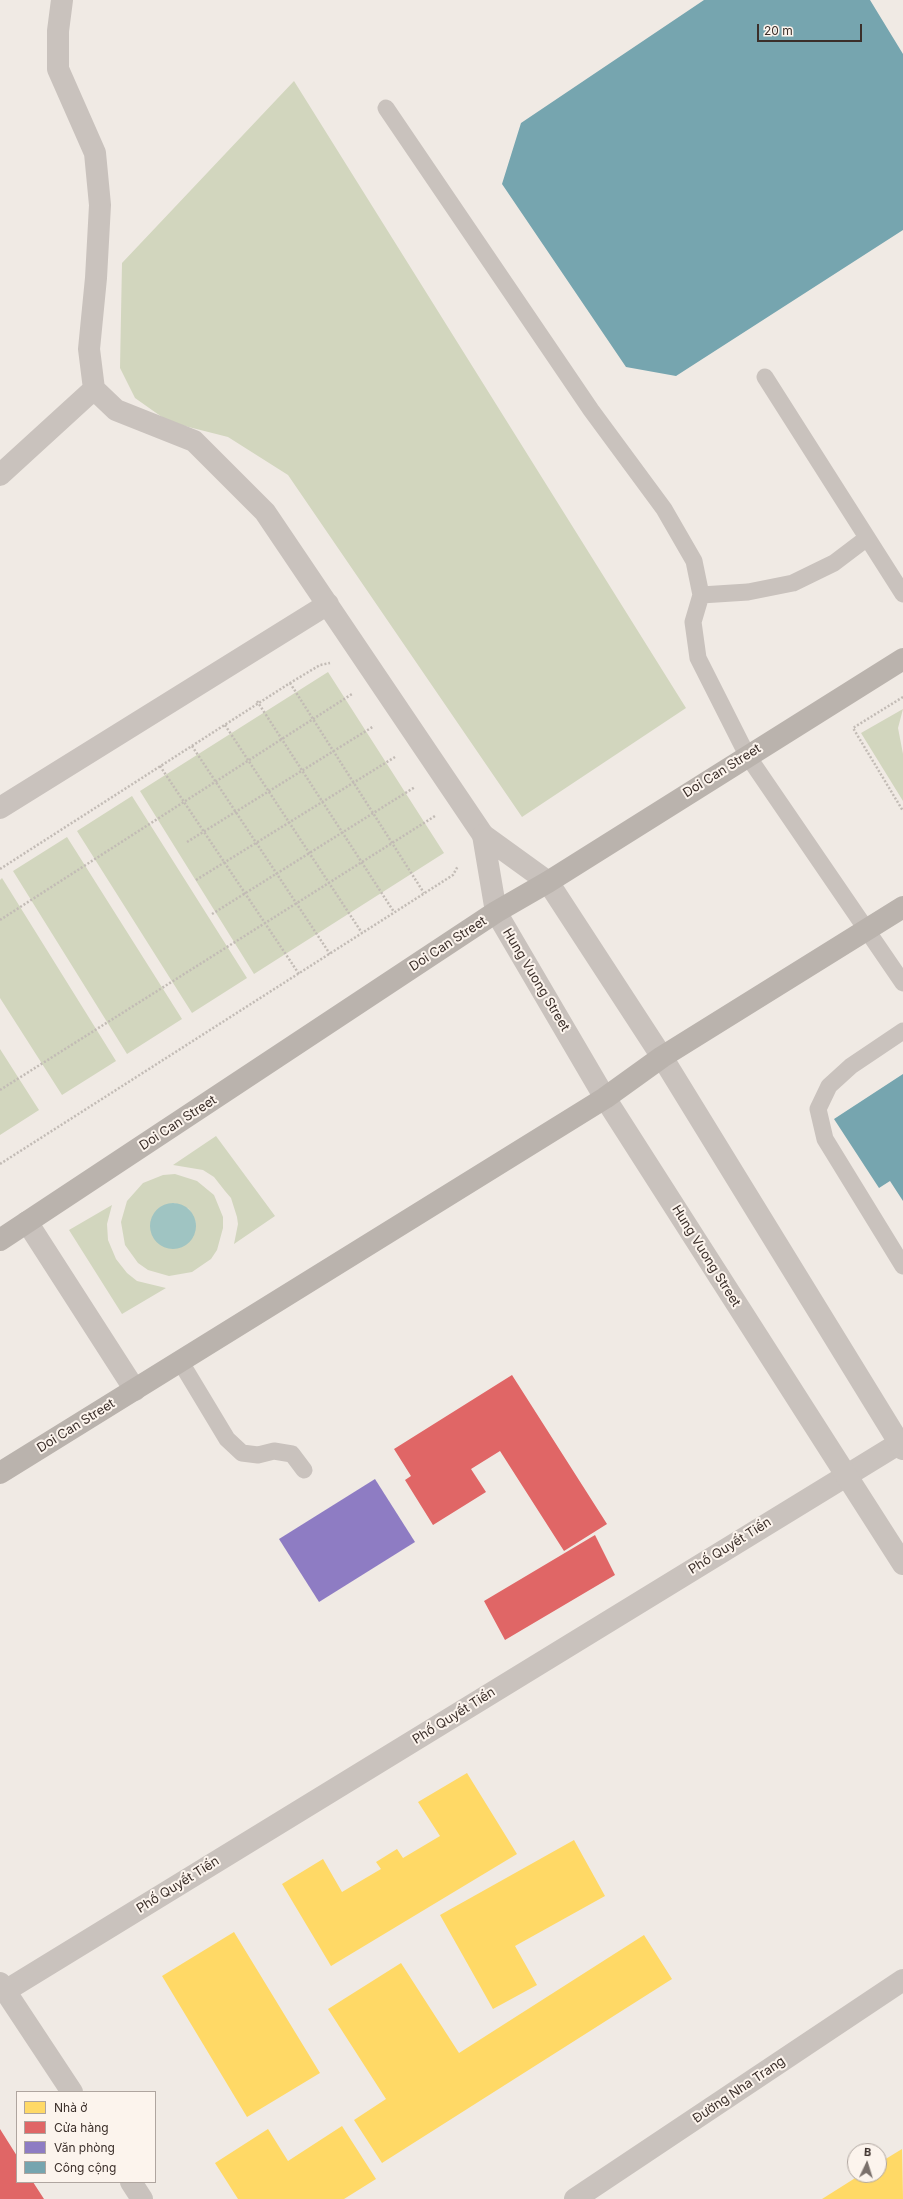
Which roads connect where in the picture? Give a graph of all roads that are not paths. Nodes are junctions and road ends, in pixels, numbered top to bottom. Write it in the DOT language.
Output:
graph roads {
  1 [pos="62,0"];
  2 [pos="386,108"];
  3 [pos="765,377"];
  4 [pos="94,389"];
  5 [pos="0,475"];
  6 [pos="866,538"];
  7 [pos="903,594"];
  8 [pos="701,595"];
  9 [pos="328,604"];
  10 [pos="903,659"];
  11 [pos="747,756"];
  12 [pos="0,808"];
  13 [pos="483,835"];
  14 [pos="548,882"];
  15 [pos="903,907"];
  16 [pos="496,912"];
  17 [pos="867,930"];
  18 [pos="903,983"];
  19 [pos="903,1031"];
  20 [pos="662,1058"];
  21 [pos="605,1098"];
  22 [pos="27,1222"];
  23 [pos="0,1240"];
  24 [pos="903,1266"];
  25 [pos="180,1361"];
  26 [pos="135,1390"];
  27 [pos="902,1444"];
  28 [pos="304,1470"];
  29 [pos="0,1473"];
  30 [pos="845,1476"];
  31 [pos="903,1564"];
  32 [pos="903,1980"];
  33 [pos="3,1987"];
  34 [pos="71,2091"];
  35 [pos="132,2183"];
  36 [pos="142,2199"];
  37 [pos="575,2199"];
  1 -- 4 [label="street"];
  2 -- 8 [label="lane"];
  3 -- 6 [label="lane"];
  4 -- 5 [label="street"];
  4 -- 9 [label="street"];
  6 -- 7 [label="lane"];
  6 -- 8 [label="lane"];
  8 -- 11 [label="lane"];
  9 -- 12 [label="street"];
  9 -- 13 [label="street"];
  10 -- 11 [label="main road, Doi Can Street"];
  11 -- 14 [label="main road, Doi Can Street"];
  11 -- 17 [label="lane"];
  13 -- 14 [label="street"];
  13 -- 16 [label="street, Hung Vuong Street"];
  14 -- 16 [label="main road, Doi Can Street"];
  14 -- 20 [label="street"];
  15 -- 17 [label="main road, Doi Can Street"];
  16 -- 21 [label="street, Hung Vuong Street"];
  16 -- 22 [label="main road, Doi Can Street"];
  17 -- 18 [label="lane"];
  17 -- 20 [label="main road, Doi Can Street"];
  19 -- 24 [label="lane"];
  20 -- 21 [label="main road, Doi Can Street"];
  20 -- 27 [label="street"];
  21 -- 25 [label="main road, Doi Can Street"];
  21 -- 30 [label="street, Hung Vuong Street"];
  22 -- 23 [label="main road, Doi Can Street"];
  22 -- 26 [label="street"];
  25 -- 26 [label="main road, Doi Can Street"];
  25 -- 28 [label="lane"];
  26 -- 29 [label="main road, Doi Can Street"];
  27 -- 30 [label="street, Phố Quyết Tiến"];
  30 -- 31 [label="street, Hung Vuong Street"];
  30 -- 33 [label="street, Phố Quyết Tiến"];
  32 -- 37 [label="street, Đường Nha Trang"];
  33 -- 34 [label="street"];
  35 -- 36 [label="street"];
}
